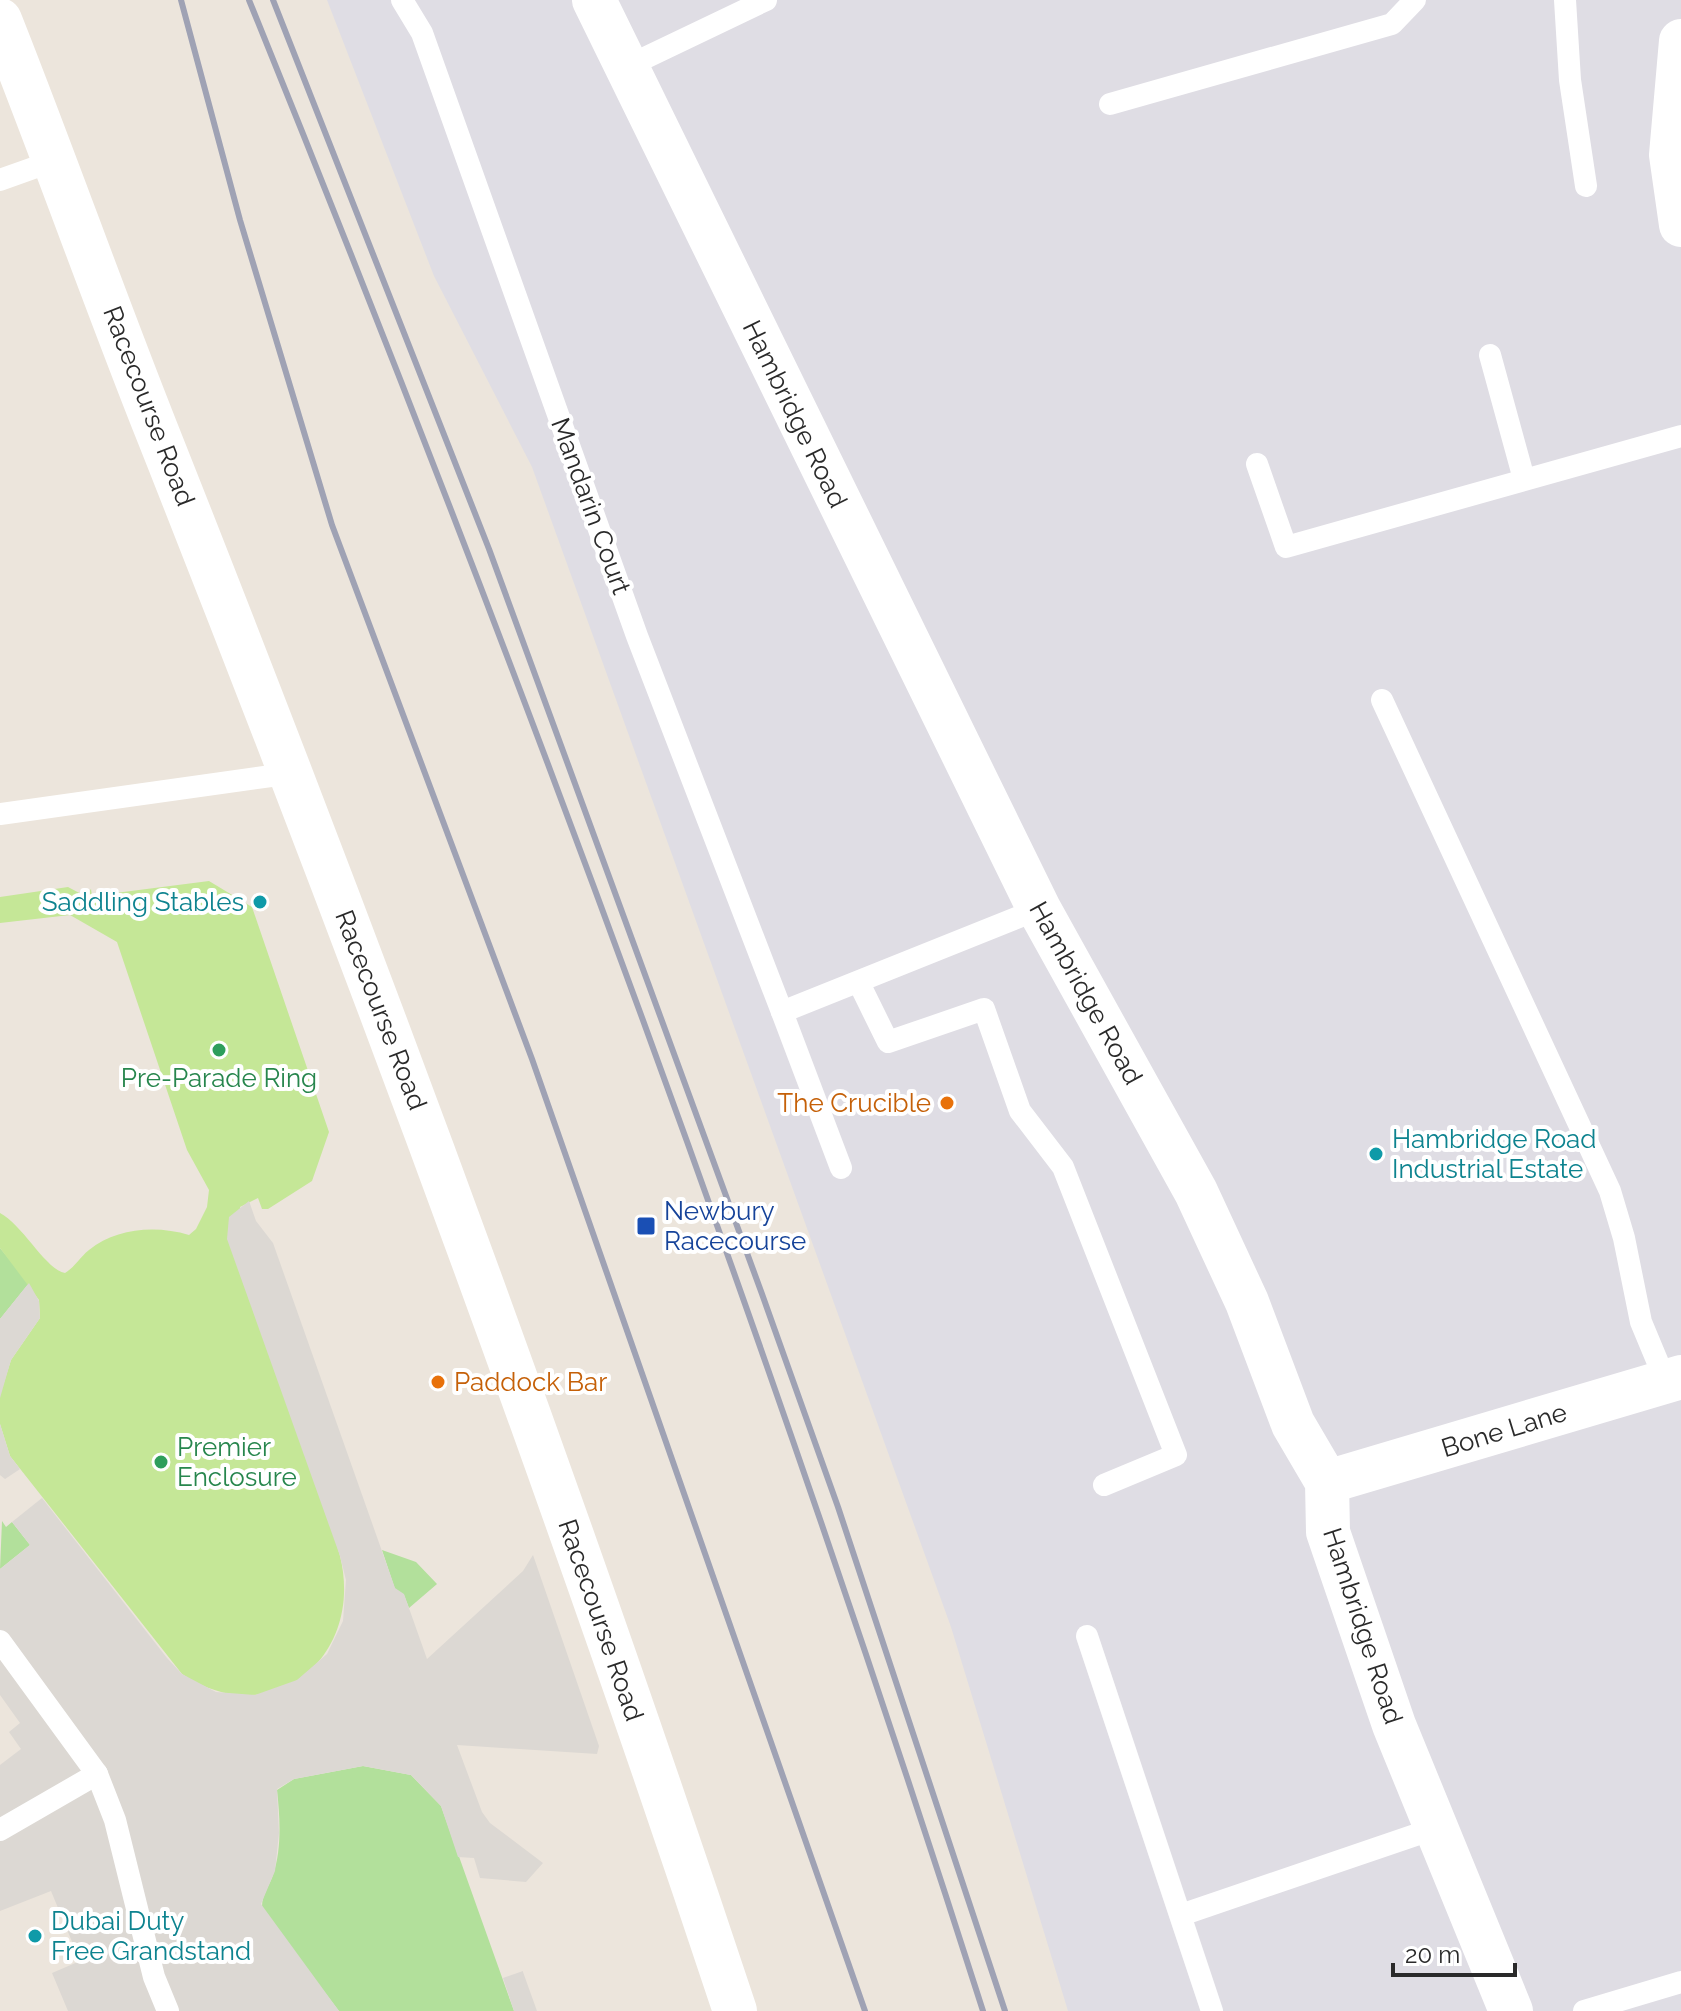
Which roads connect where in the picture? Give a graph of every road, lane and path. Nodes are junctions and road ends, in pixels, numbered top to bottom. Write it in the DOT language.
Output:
graph roads {
  1 [pos="402,0"];
  2 [pos="594,0"];
  3 [pos="766,0"];
  4 [pos="1415,0"];
  5 [pos="1565,0"];
  6 [pos="0,20"];
  7 [pos="1681,41"];
  8 [pos="624,68"];
  9 [pos="1110,104"];
  10 [pos="56,160"];
  11 [pos="0,180"];
  12 [pos="1586,186"];
  13 [pos="1681,225"];
  14 [pos="1490,355"];
  15 [pos="1681,436"];
  16 [pos="1257,464"];
  17 [pos="1524,479"];
  18 [pos="1382,700"];
  19 [pos="293,773"];
  20 [pos="0,814"];
  21 [pos="1039,909"];
  22 [pos="859,983"];
  23 [pos="782,1012"];
  24 [pos="841,1168"];
  25 [pos="1673,1379"];
  26 [pos="1327,1482"];
  27 [pos="1104,1485"];
  28 [pos="1087,1636"];
  29 [pos="0,1641"];
  30 [pos="97,1774"];
  31 [pos="1436,1828"];
  32 [pos="0,1830"];
  33 [pos="1181,1915"];
  34 [pos="1681,1982"];
  35 [pos="168,2011"];
  36 [pos="735,2011"];
  37 [pos="1212,2011"];
  38 [pos="1511,2011"];
  39 [pos="1584,2011"];
  1 -- 23 [label="lane, Mandarin Court"];
  2 -- 8 [label="street, Hambridge Road"];
  3 -- 8 [label="lane"];
  4 -- 9 [label="lane"];
  5 -- 12 [label="lane"];
  6 -- 10 [label="street, Racecourse Road"];
  7 -- 13 [label="street"];
  8 -- 21 [label="street, Hambridge Road"];
  10 -- 11 [label="lane"];
  10 -- 19 [label="street, Racecourse Road"];
  14 -- 17 [label="lane"];
  15 -- 17 [label="lane"];
  16 -- 17 [label="lane"];
  18 -- 25 [label="lane"];
  19 -- 20 [label="lane"];
  19 -- 36 [label="street, Racecourse Road"];
  21 -- 22 [label="lane"];
  21 -- 26 [label="street, Hambridge Road"];
  22 -- 23 [label="lane"];
  22 -- 27 [label="lane"];
  23 -- 24 [label="lane, Mandarin Court"];
  25 -- 26 [label="street, Bone Lane"];
  26 -- 31 [label="street, Hambridge Road"];
  28 -- 33 [label="lane"];
  29 -- 30 [label="lane"];
  30 -- 32 [label="lane"];
  30 -- 35 [label="lane"];
  31 -- 33 [label="lane"];
  31 -- 38 [label="street, Hambridge Road"];
  33 -- 37 [label="lane"];
  34 -- 39 [label="lane"];
}
